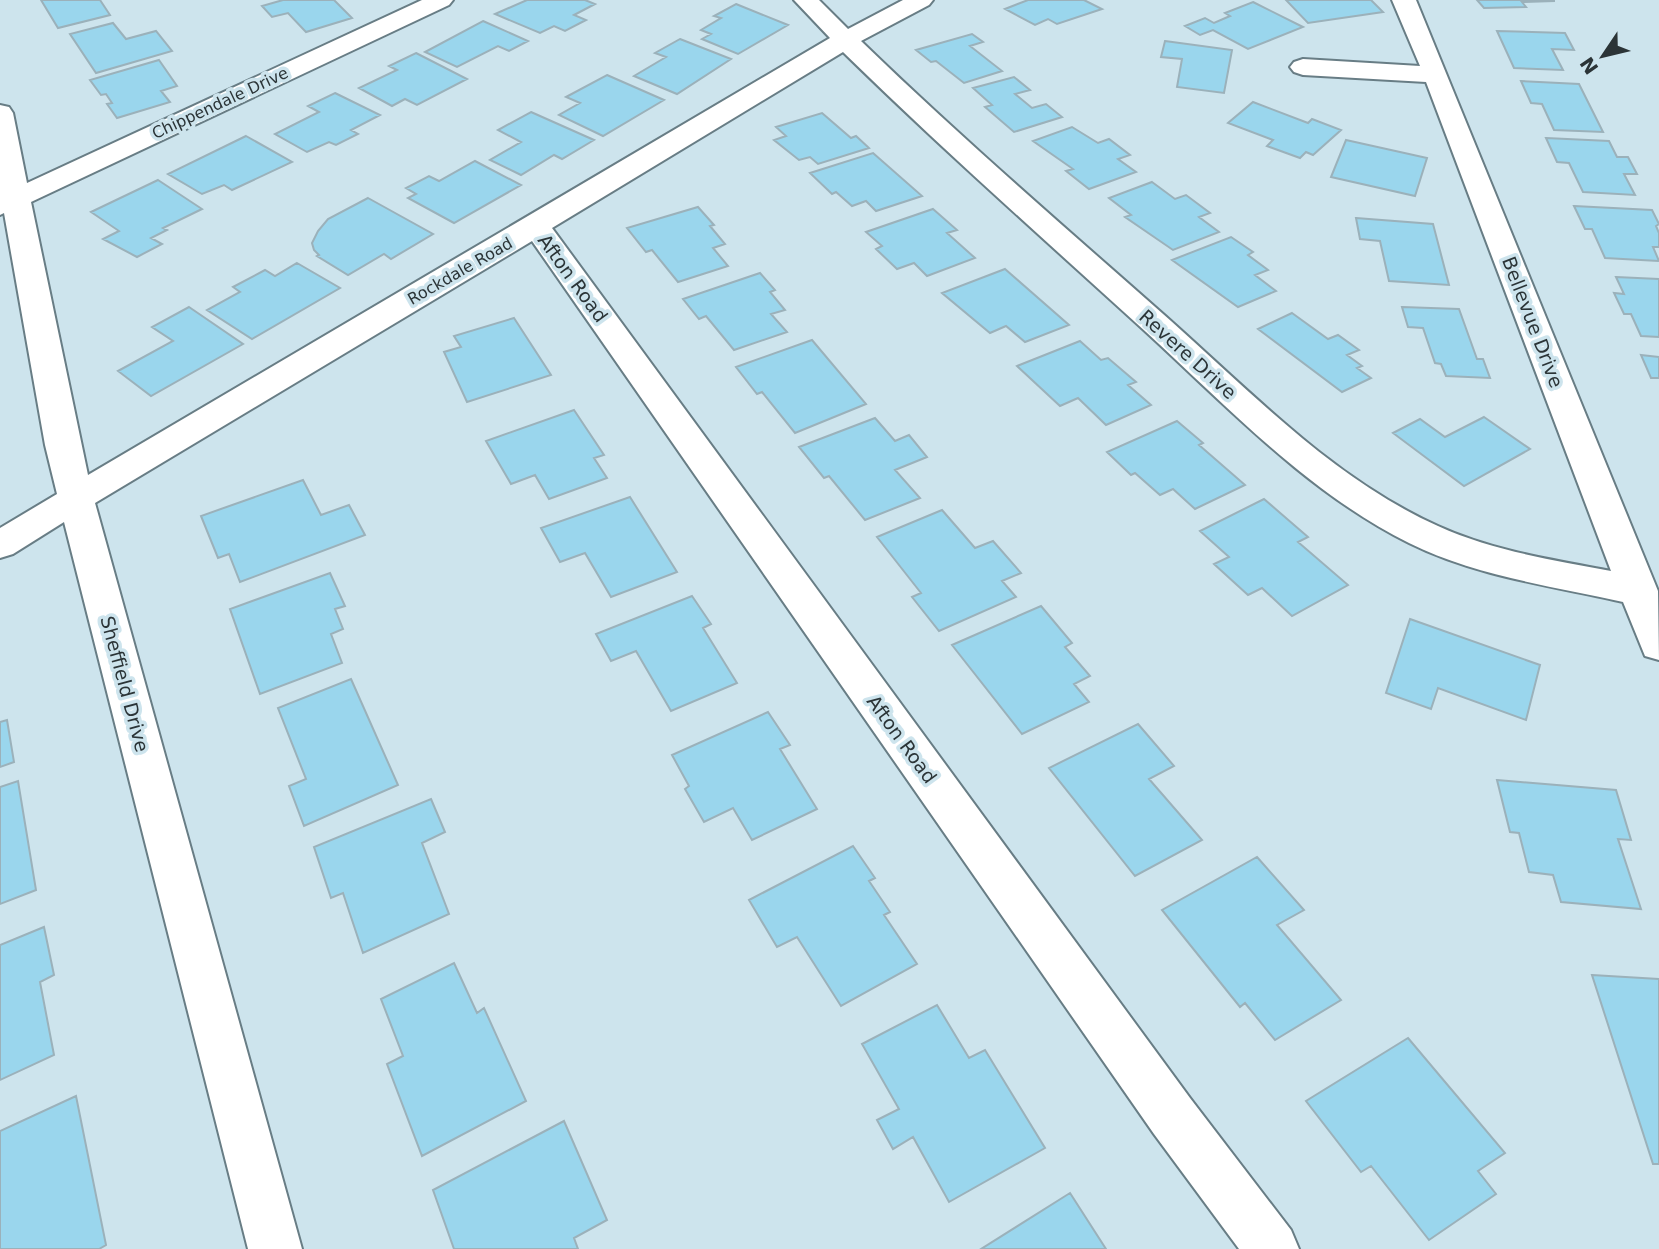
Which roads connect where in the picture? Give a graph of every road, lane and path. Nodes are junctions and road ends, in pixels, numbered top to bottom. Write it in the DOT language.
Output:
graph roads {
  1 [pos="806,0"];
  2 [pos="921,0"];
  3 [pos="1404,0"];
  4 [pos="428,2"];
  5 [pos="845,40"];
  6 [pos="1303,67"];
  7 [pos="1436,75"];
  8 [pos="0,113"];
  9 [pos="9,202"];
  10 [pos="536,226"];
  11 [pos="77,499"];
  12 [pos="0,545"];
  13 [pos="1639,591"];
  14 [pos="1659,645"];
  15 [pos="275,1249"];
  16 [pos="1272,1249"];
  1 -- 5 [label="street, Revere Drive"];
  2 -- 5 [label="street, Rockdale Road"];
  3 -- 7 [label="street, Bellevue Drive"];
  4 -- 9 [label="street, Chippendale Drive"];
  5 -- 10 [label="street, Rockdale Road"];
  5 -- 13 [label="street, Revere Drive"];
  6 -- 7 [label="street"];
  7 -- 13 [label="street, Bellevue Drive"];
  8 -- 9 [label="street, Sheffield Drive"];
  9 -- 11 [label="street, Sheffield Drive"];
  10 -- 11 [label="street, Rockdale Road"];
  10 -- 16 [label="street, Afton Road"];
  11 -- 12 [label="street, Rockdale Road"];
  11 -- 15 [label="street, Sheffield Drive"];
  13 -- 14 [label="street, Bellevue Drive"];
}
